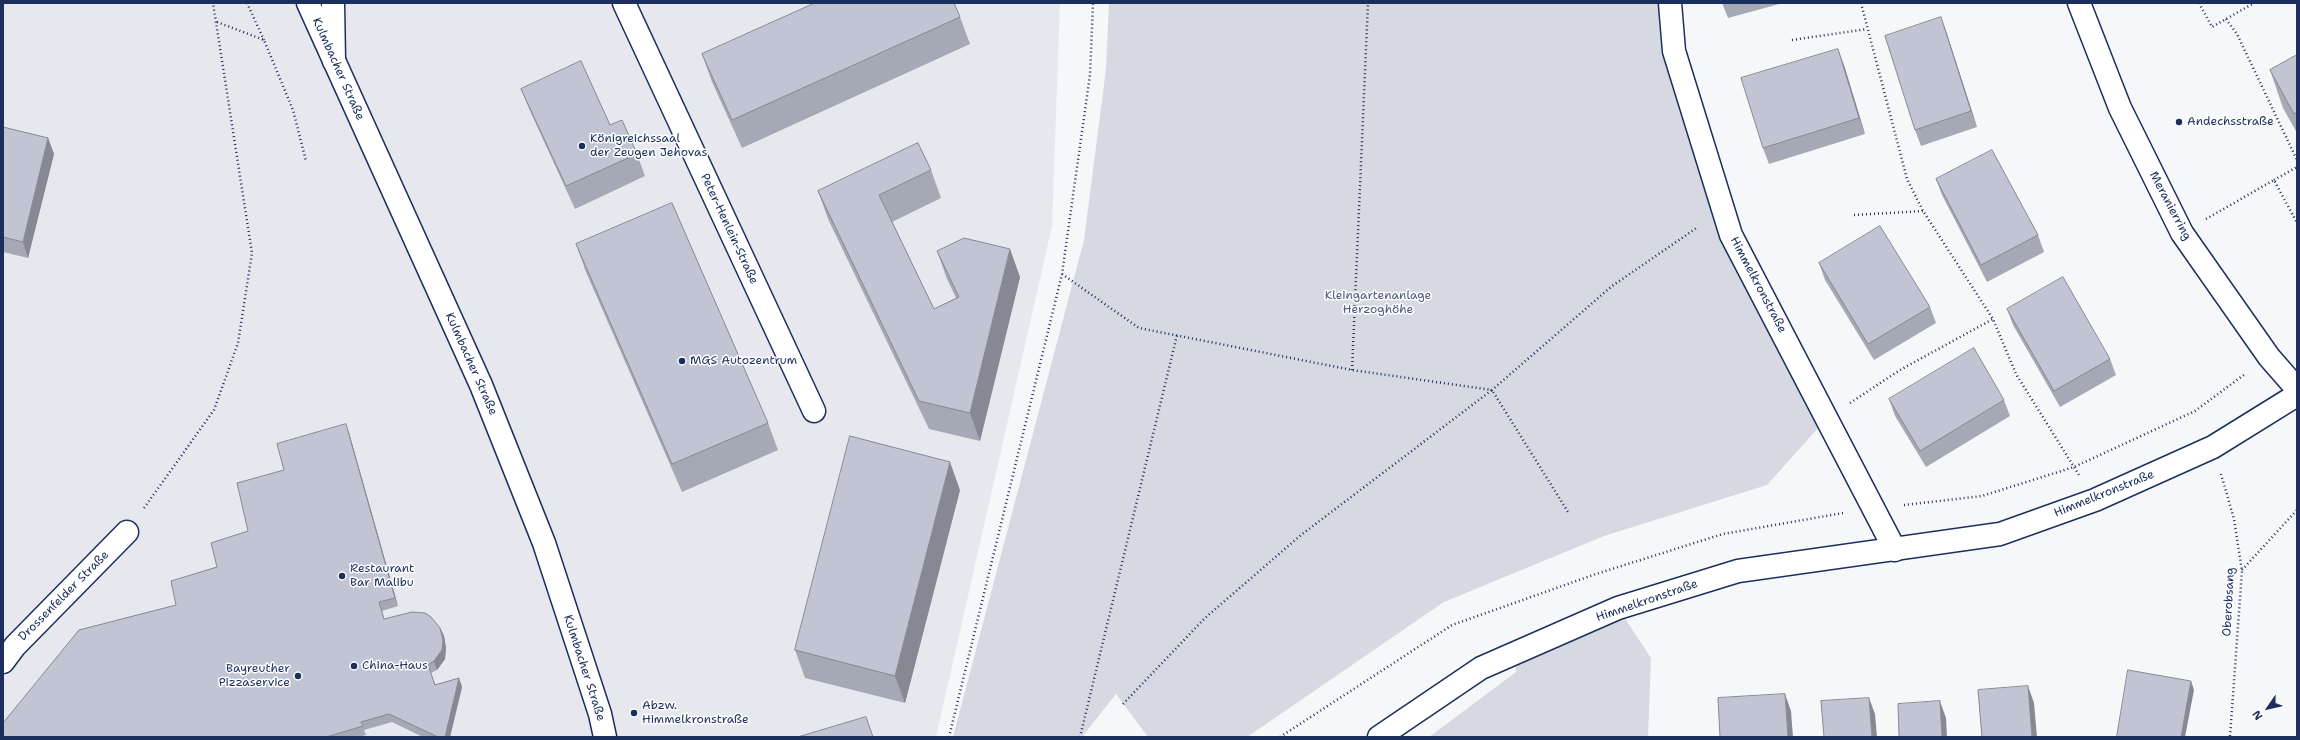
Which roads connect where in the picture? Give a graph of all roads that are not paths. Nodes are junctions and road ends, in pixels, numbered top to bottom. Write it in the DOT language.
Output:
graph roads {
  1 [pos="308,3"];
  2 [pos="333,3"];
  3 [pos="624,3"];
  4 [pos="1670,3"];
  5 [pos="2079,3"];
  6 [pos="334,61"];
  7 [pos="2297,389"];
  8 [pos="2297,395"];
  9 [pos="814,411"];
  10 [pos="127,532"];
  11 [pos="1895,550"];
  12 [pos="3,662"];
  13 [pos="605,737"];
  14 [pos="1379,737"];
  1 -- 6 [label="street, Kulmbacher Straße"];
  2 -- 6 [label="street"];
  3 -- 9 [label="street, Peter-Henlein-Straße"];
  4 -- 11 [label="street, Himmelkronstraße"];
  5 -- 7 [label="street, Meranierring"];
  6 -- 13 [label="street, Kulmbacher Straße"];
  8 -- 11 [label="street, Himmelkronstraße"];
  10 -- 12 [label="street, Drossenfelder Straße"];
  11 -- 14 [label="street, Himmelkronstraße"];
}
